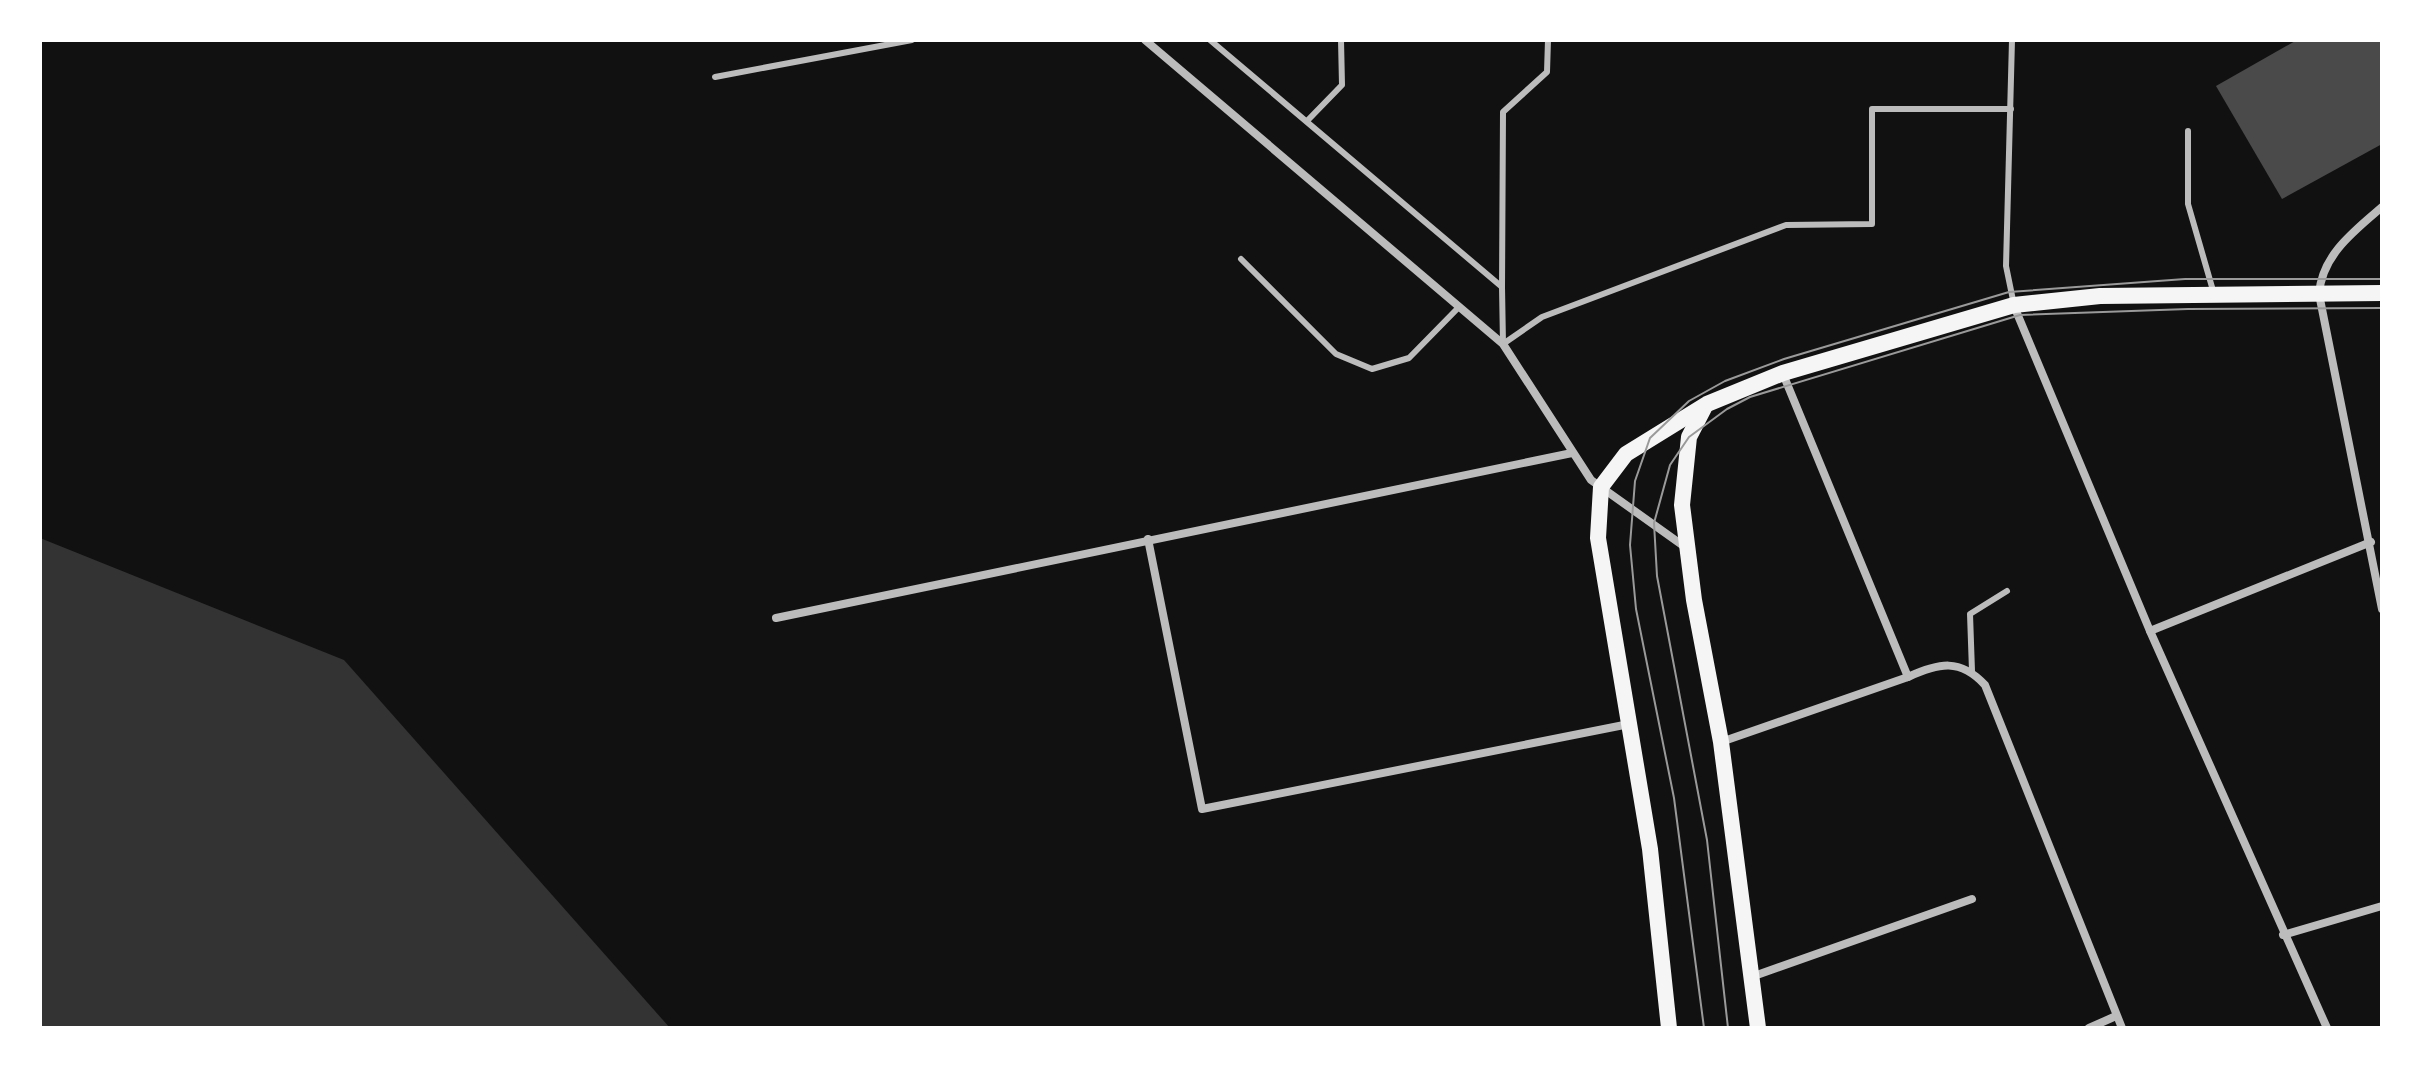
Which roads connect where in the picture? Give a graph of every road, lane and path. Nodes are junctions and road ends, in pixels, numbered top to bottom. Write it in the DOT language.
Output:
graph roads {
  1 [pos="912,40"];
  2 [pos="1145,40"];
  3 [pos="1210,40"];
  4 [pos="1341,40"];
  5 [pos="1548,40"];
  6 [pos="2012,40"];
  7 [pos="715,77"];
  8 [pos="2011,109"];
  9 [pos="1308,120"];
  10 [pos="2188,131"];
  11 [pos="2382,207"];
  12 [pos="1241,259"];
  13 [pos="1502,287"];
  14 [pos="2382,293"];
  15 [pos="2214,294"];
  16 [pos="2319,294"];
  17 [pos="2014,305"];
  18 [pos="1459,307"];
  19 [pos="1503,344"];
  20 [pos="1783,373"];
  21 [pos="1707,404"];
  22 [pos="1572,453"];
  23 [pos="1601,487"];
  24 [pos="1148,539"];
  25 [pos="2371,542"];
  26 [pos="1687,549"];
  27 [pos="2007,591"];
  28 [pos="2382,609"];
  29 [pos="776,618"];
  30 [pos="2150,631"];
  31 [pos="1972,671"];
  32 [pos="1908,677"];
  33 [pos="1630,724"];
  34 [pos="1721,742"];
  35 [pos="1972,899"];
  36 [pos="2382,906"];
  37 [pos="2283,935"];
  38 [pos="1754,976"];
  39 [pos="2116,1016"];
  40 [pos="1669,1028"];
  41 [pos="1758,1028"];
  42 [pos="2089,1028"];
  43 [pos="2122,1028"];
  44 [pos="2327,1028"];
  1 -- 7 [label="lane"];
  2 -- 18 [label="street"];
  3 -- 9 [label="lane"];
  4 -- 9 [label="lane"];
  5 -- 13 [label="lane"];
  6 -- 8 [label="lane"];
  8 -- 17 [label="lane"];
  8 -- 19 [label="lane"];
  9 -- 13 [label="lane"];
  10 -- 15 [label="lane"];
  11 -- 16 [label="street"];
  12 -- 18 [label="lane"];
  13 -- 19 [label="lane"];
  14 -- 16 [label="main road"];
  15 -- 16 [label="main road"];
  15 -- 17 [label="main road"];
  16 -- 25 [label="street"];
  17 -- 20 [label="main road"];
  17 -- 30 [label="street"];
  18 -- 19 [label="street"];
  19 -- 22 [label="street"];
  20 -- 21 [label="main road"];
  20 -- 32 [label="street"];
  21 -- 23 [label="main road"];
  21 -- 26 [label="main road"];
  22 -- 23 [label="street"];
  22 -- 24 [label="street"];
  23 -- 26 [label="street"];
  23 -- 33 [label="main road"];
  24 -- 29 [label="street"];
  24 -- 33 [label="street"];
  25 -- 28 [label="street"];
  25 -- 30 [label="street"];
  26 -- 34 [label="main road"];
  27 -- 31 [label="lane"];
  30 -- 37 [label="street"];
  31 -- 32 [label="street"];
  31 -- 39 [label="street"];
  32 -- 34 [label="street"];
  33 -- 40 [label="main road"];
  34 -- 38 [label="main road"];
  35 -- 38 [label="street"];
  36 -- 37 [label="street"];
  37 -- 44 [label="street"];
  38 -- 41 [label="main road"];
  39 -- 42 [label="street"];
  39 -- 43 [label="street"];
}
